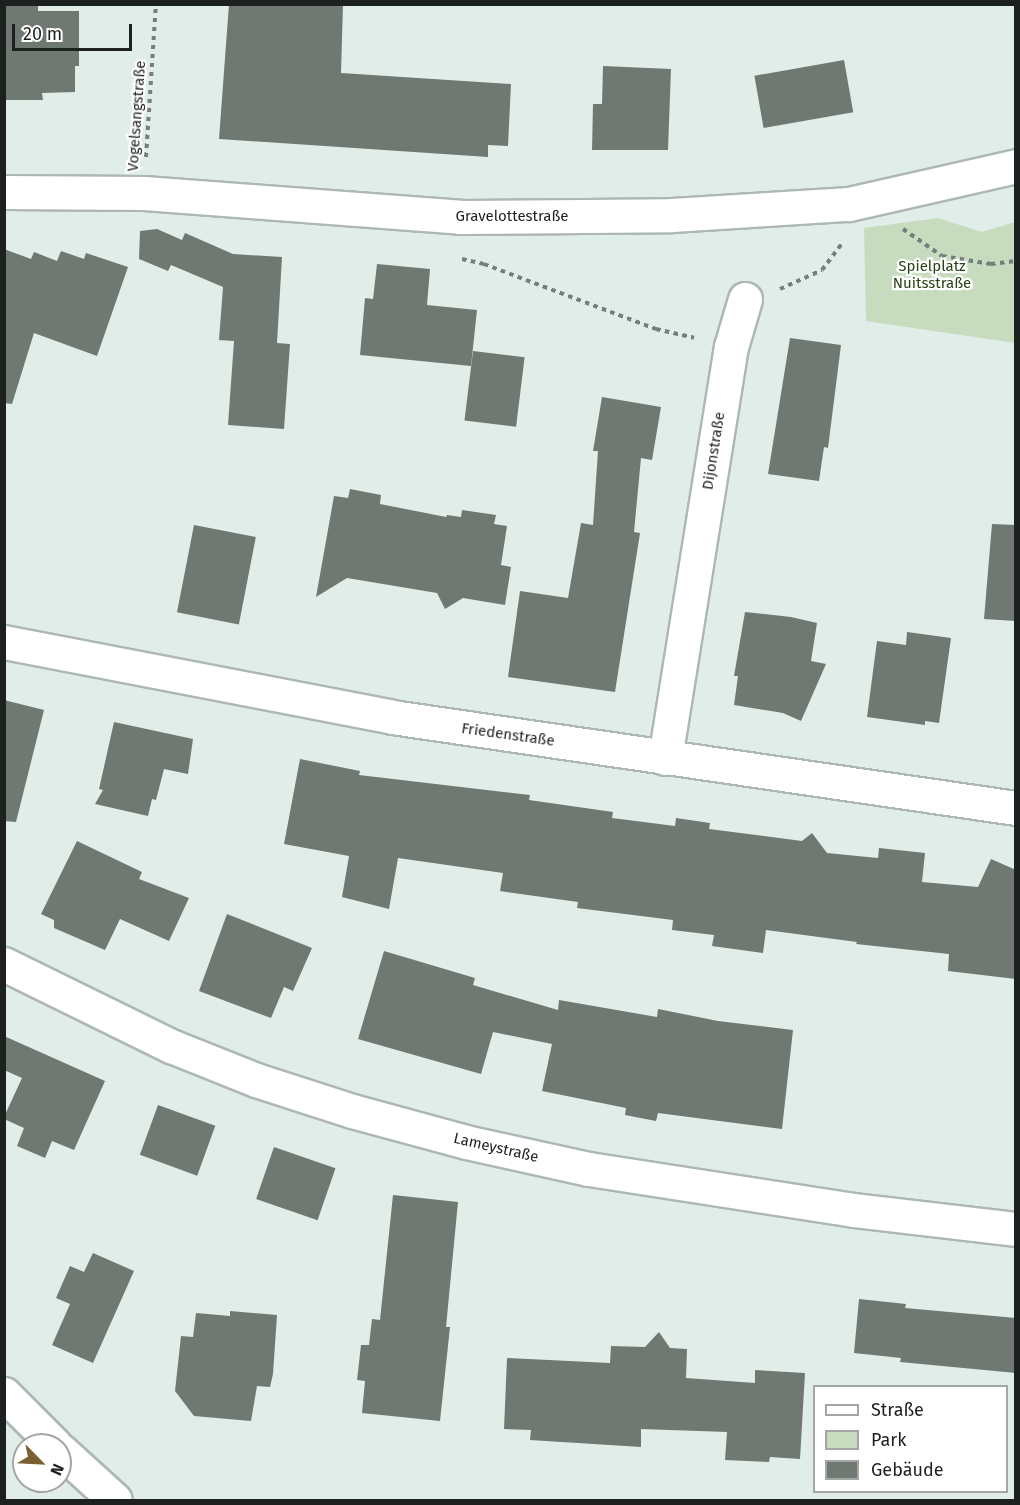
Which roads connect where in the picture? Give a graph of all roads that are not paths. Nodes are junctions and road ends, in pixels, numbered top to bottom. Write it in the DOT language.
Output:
graph roads {
  1 [pos="1016,166"];
  2 [pos="4,192"];
  3 [pos="745,299"];
  4 [pos="4,642"];
  5 [pos="665,758"];
  6 [pos="1016,808"];
  7 [pos="4,964"];
  8 [pos="1016,1229"];
  9 [pos="4,1394"];
  10 [pos="43,1433"];
  11 [pos="72,1461"];
  12 [pos="116,1500"];
  1 -- 2 [label="street, Gravelottestraße"];
  3 -- 5 [label="street, Dijonstraße"];
  4 -- 5 [label="street, Friedenstraße"];
  5 -- 6 [label="street, Friedenstraße"];
  7 -- 8 [label="street, Lameystraße"];
  9 -- 10 [label="street"];
  11 -- 12 [label="street"];
}
